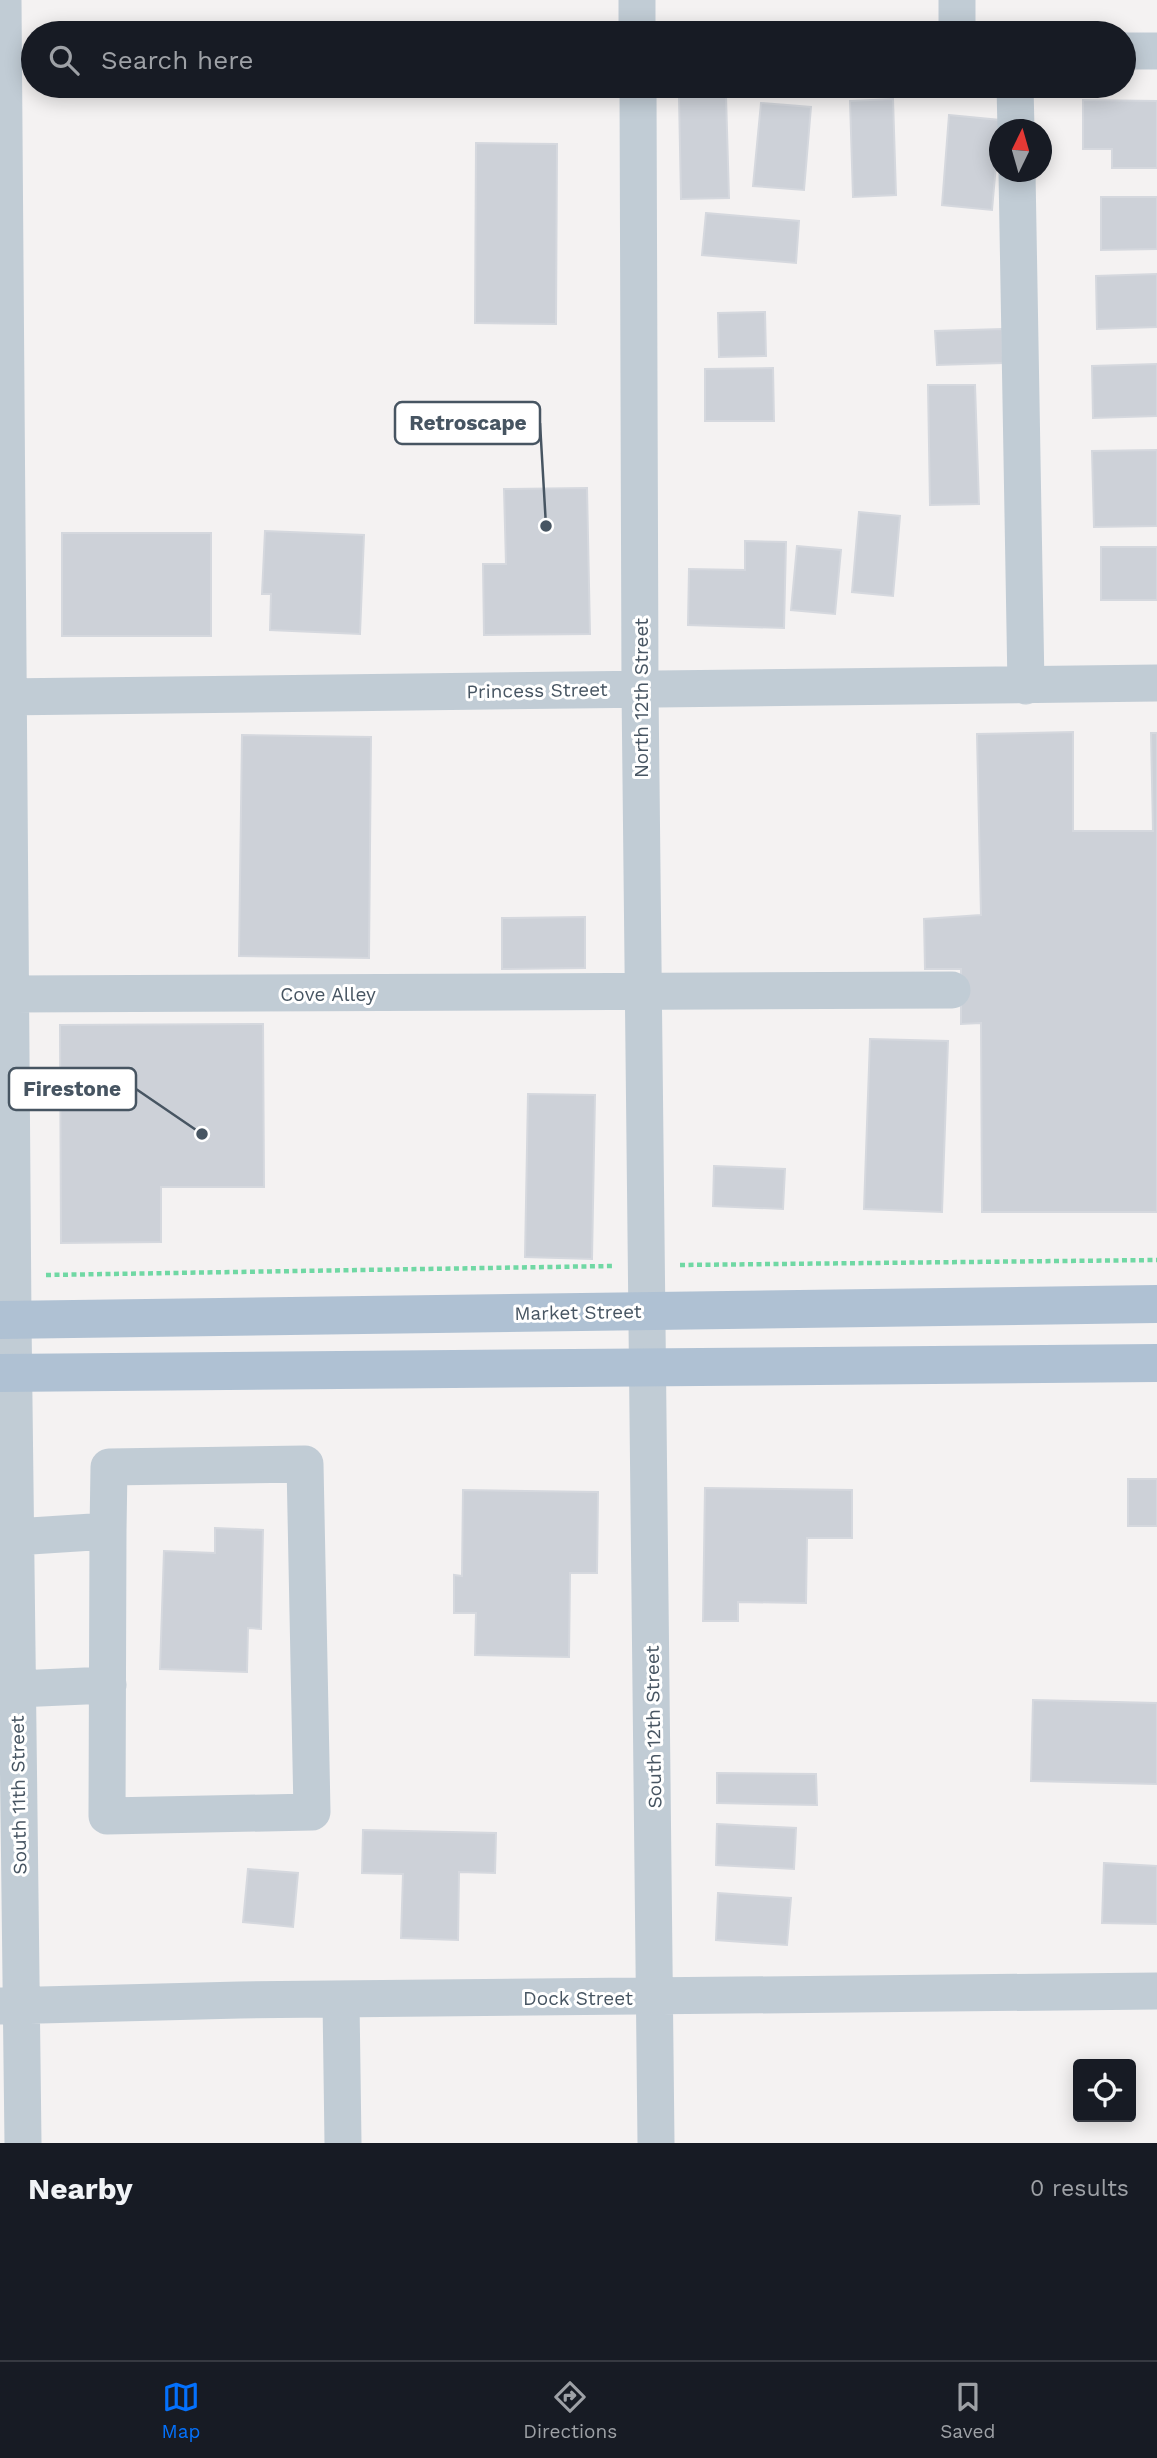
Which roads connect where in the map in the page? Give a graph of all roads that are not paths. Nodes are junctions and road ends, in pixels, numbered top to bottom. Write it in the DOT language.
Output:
graph roads {
  1 [pos="3,0"];
  2 [pos="637,0"];
  3 [pos="957,0"];
  4 [pos="638,21"];
  5 [pos="957,21"];
  6 [pos="1136,51"];
  7 [pos="1157,51"];
  8 [pos="12,61"];
  9 [pos="638,98"];
  10 [pos="1015,98"];
  11 [pos="1016,119"];
  12 [pos="1017,182"];
  13 [pos="1157,683"];
  14 [pos="1026,686"];
  15 [pos="640,689"];
  16 [pos="4,697"];
  17 [pos="952,990"];
  18 [pos="643,993"];
  19 [pos="12,994"];
  20 [pos="1157,1304"];
  21 [pos="646,1311"];
  22 [pos="6,1320"];
  23 [pos="1157,1363"];
  24 [pos="648,1370"];
  25 [pos="7,1373"];
  26 [pos="108,1531"];
  27 [pos="15,1537"];
  28 [pos="107,1685"];
  29 [pos="17,1689"];
  30 [pos="1157,1991"];
  31 [pos="654,1998"];
  32 [pos="341,2000"];
  33 [pos="10,2007"];
  34 [pos="23,2143"];
  35 [pos="343,2143"];
  36 [pos="656,2143"];
  1 -- 8 [label="street, South 11th Street"];
  2 -- 4 [label="street"];
  3 -- 5 [label="street"];
  6 -- 7 [label="street"];
  8 -- 16 [label="street, South 11th Street"];
  9 -- 15 [label="street, North 12th Street"];
  10 -- 11 [label="street"];
  12 -- 14 [label="street"];
  13 -- 14 [label="street, Princess Street"];
  14 -- 15 [label="street, Princess Street"];
  15 -- 16 [label="street, Princess Street"];
  15 -- 18 [label="street, North 12th Street"];
  16 -- 19 [label="street, South 11th Street"];
  17 -- 18 [label="street, Cove Alley"];
  18 -- 19 [label="street, Cove Alley"];
  18 -- 21 [label="street, North 12th Street"];
  19 -- 22 [label="street, South 11th Street"];
  20 -- 21 [label="main road, Market Street"];
  21 -- 22 [label="main road, Market Street"];
  21 -- 24 [label="street, South 12th Street"];
  22 -- 25 [label="street, South 11th Street"];
  23 -- 24 [label="main road"];
  24 -- 25 [label="main road"];
  24 -- 31 [label="street, South 12th Street"];
  25 -- 27 [label="street, South 11th Street"];
  26 -- 27 [label="street"];
  26 -- 28 [label="street"];
  26 -- 28 [label="street"];
  27 -- 29 [label="street, South 11th Street"];
  28 -- 29 [label="street"];
  29 -- 33 [label="street, South 11th Street"];
  30 -- 31 [label="street, Dock Street"];
  31 -- 32 [label="street, Dock Street"];
  31 -- 36 [label="street, South 12th Street"];
  32 -- 33 [label="street, Dock Street"];
  32 -- 35 [label="street"];
  33 -- 34 [label="street, South 11th Street"];
}
